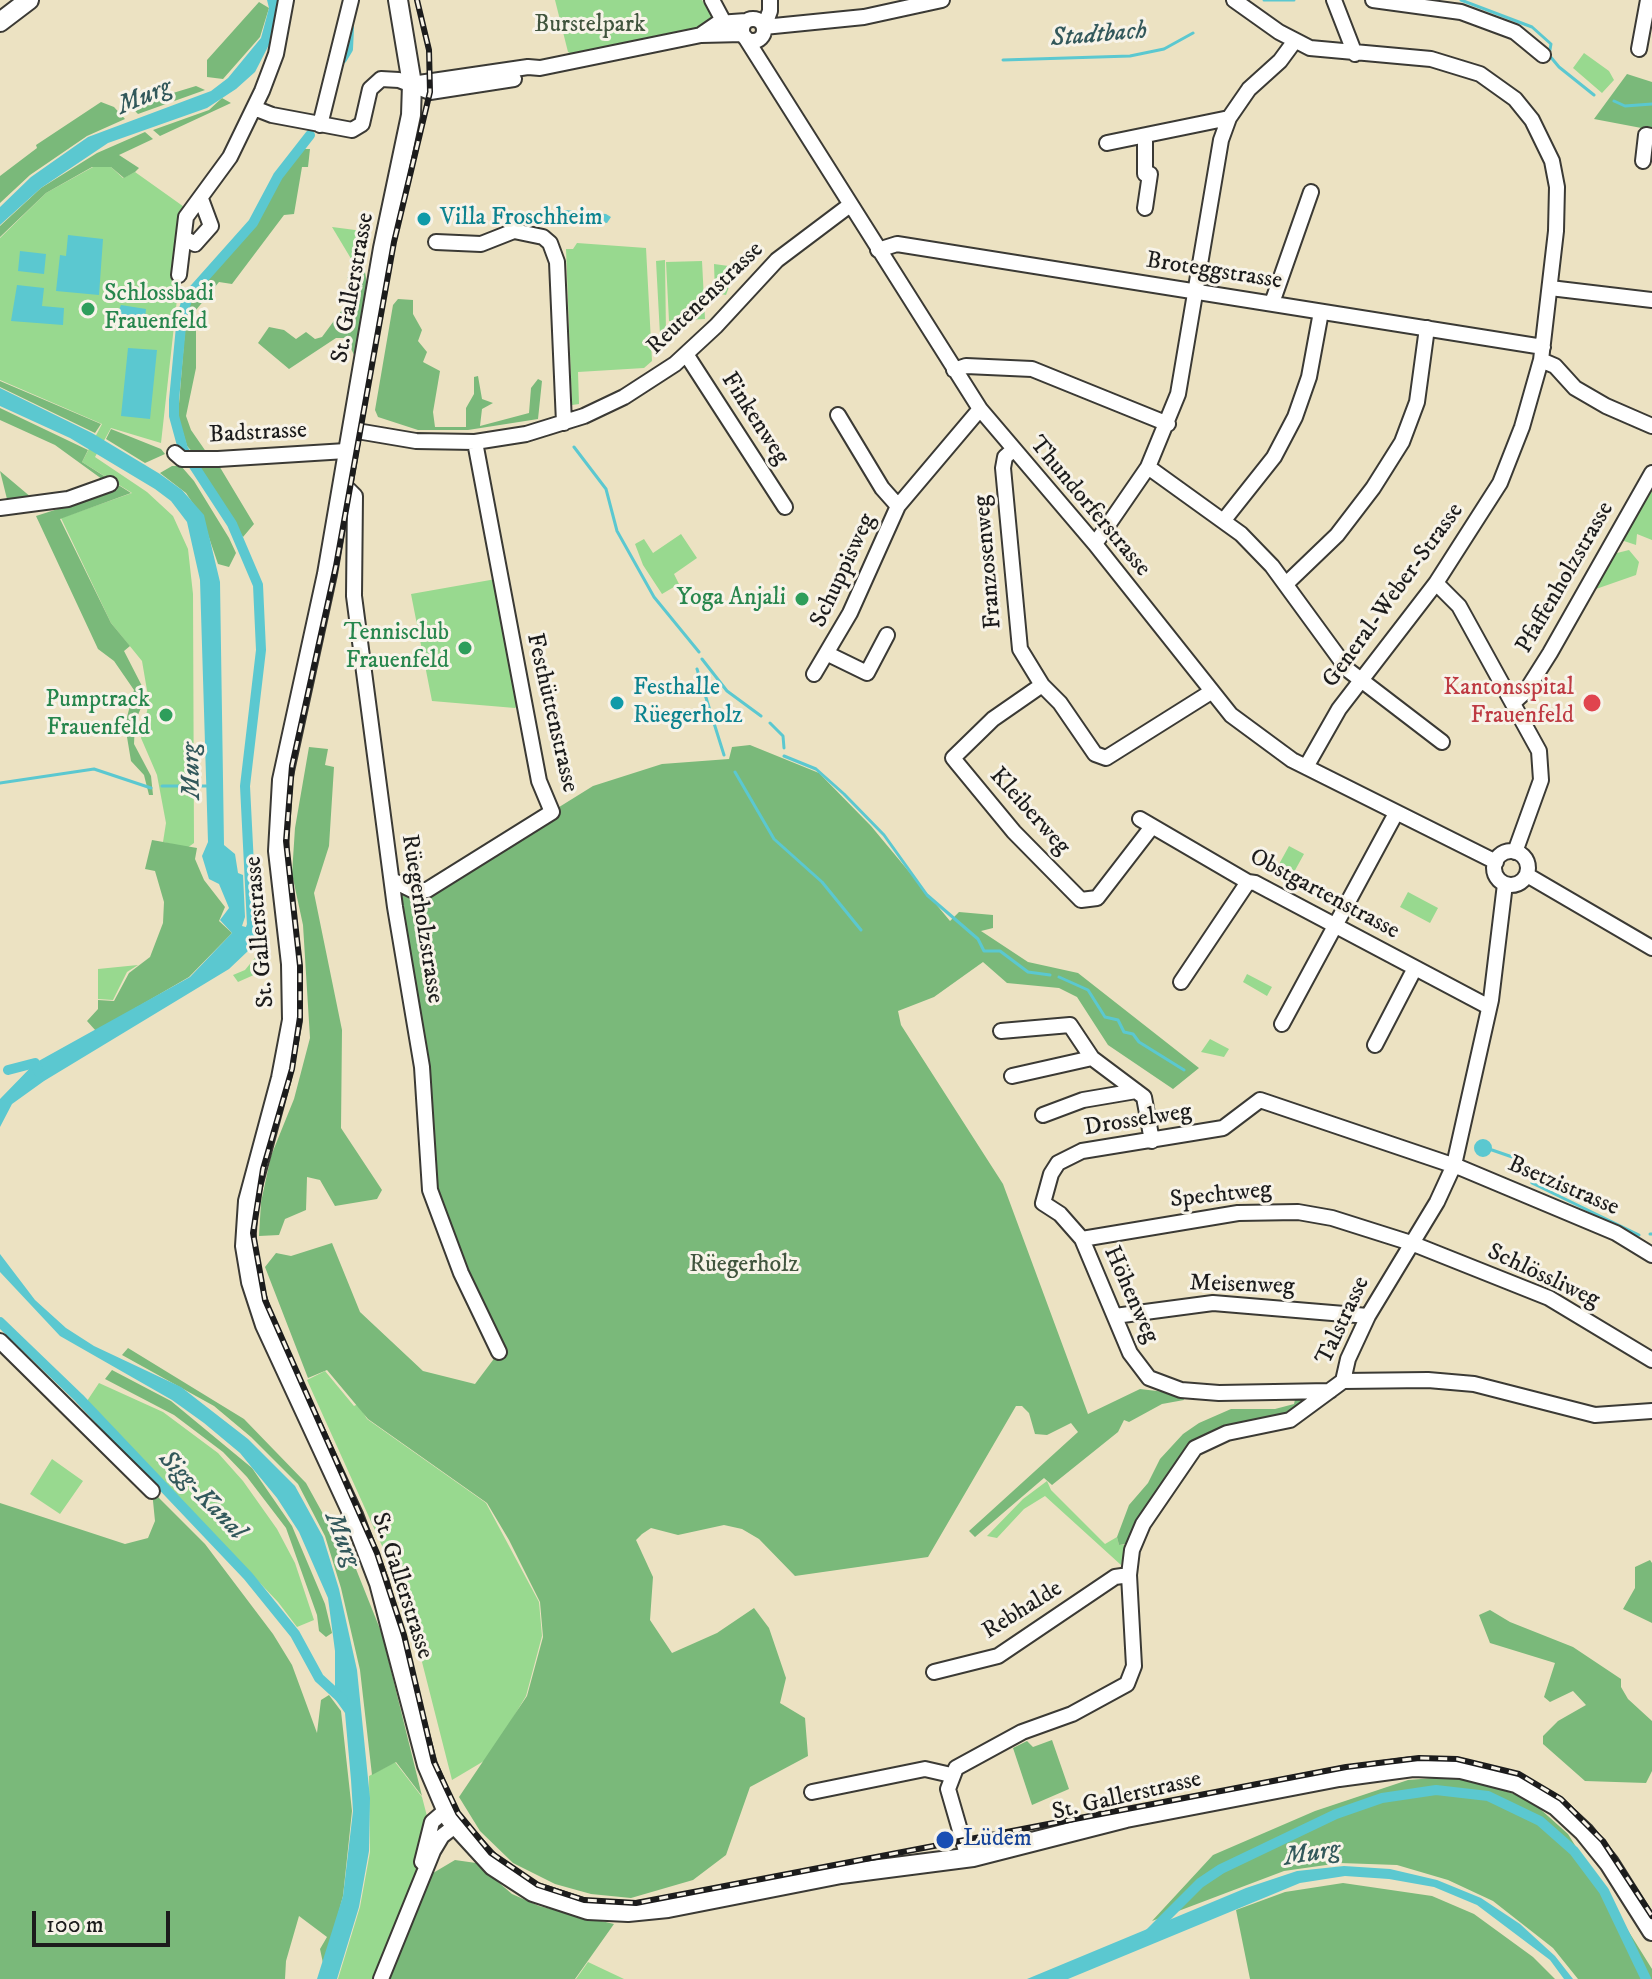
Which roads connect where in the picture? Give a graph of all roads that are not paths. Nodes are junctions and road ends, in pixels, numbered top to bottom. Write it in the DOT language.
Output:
graph roads {
  1 [pos="29,0"];
  2 [pos="286,0"];
  3 [pos="351,0"];
  4 [pos="398,0"];
  5 [pos="408,0"];
  6 [pos="712,0"];
  7 [pos="942,0"];
  8 [pos="1234,0"];
  9 [pos="1334,0"];
  10 [pos="1373,0"];
  11 [pos="1648,0"];
  12 [pos="769,4"];
  13 [pos="0,22"];
  14 [pos="783,24"];
  15 [pos="745,29"];
  16 [pos="1294,42"];
  17 [pos="1639,49"];
  18 [pos="1355,54"];
  19 [pos="1543,55"];
  20 [pos="412,84"];
  21 [pos="254,108"];
  22 [pos="1229,118"];
  23 [pos="320,125"];
  24 [pos="1145,136"];
  25 [pos="1652,136"];
  26 [pos="1107,143"];
  27 [pos="1643,161"];
  28 [pos="1311,192"];
  29 [pos="201,199"];
  30 [pos="850,205"];
  31 [pos="1145,208"];
  32 [pos="184,238"];
  33 [pos="436,242"];
  34 [pos="878,250"];
  35 [pos="179,275"];
  36 [pos="1550,288"];
  37 [pos="1196,291"];
  38 [pos="1652,300"];
  39 [pos="1272,303"];
  40 [pos="1321,312"];
  41 [pos="1427,328"];
  42 [pos="1542,353"];
  43 [pos="686,354"];
  44 [pos="954,370"];
  45 [pos="980,409"];
  46 [pos="838,415"];
  47 [pos="564,423"];
  48 [pos="1168,424"];
  49 [pos="1652,426"];
  50 [pos="351,430"];
  51 [pos="475,442"];
  52 [pos="1013,450"];
  53 [pos="346,451"];
  54 [pos="184,457"];
  55 [pos="1148,467"];
  56 [pos="1652,473"];
  57 [pos="110,484"];
  58 [pos="342,489"];
  59 [pos="898,506"];
  60 [pos="785,507"];
  61 [pos="0,508"];
  62 [pos="1224,520"];
  63 [pos="1095,544"];
  64 [pos="1436,583"];
  65 [pos="1286,584"];
  66 [pos="887,635"];
  67 [pos="828,654"];
  68 [pos="814,674"];
  69 [pos="1361,680"];
  70 [pos="1042,685"];
  71 [pos="1211,692"];
  72 [pos="1514,702"];
  73 [pos="1442,742"];
  74 [pos="1306,767"];
  75 [pos="1395,815"];
  76 [pos="1146,824"];
  77 [pos="1515,852"];
  78 [pos="1496,862"];
  79 [pos="1527,875"];
  80 [pos="392,880"];
  81 [pos="1248,882"];
  82 [pos="1505,884"];
  83 [pos="1334,925"];
  84 [pos="1652,948"];
  85 [pos="1415,968"];
  86 [pos="1181,982"];
  87 [pos="1489,1007"];
  88 [pos="1282,1024"];
  89 [pos="1001,1031"];
  90 [pos="1375,1045"];
  91 [pos="1092,1058"];
  92 [pos="1012,1076"];
  93 [pos="1136,1091"];
  94 [pos="1260,1100"];
  95 [pos="1043,1115"];
  96 [pos="1152,1141"];
  97 [pos="1454,1165"];
  98 [pos="1043,1203"];
  99 [pos="1082,1239"];
  100 [pos="1411,1243"];
  101 [pos="1652,1255"];
  102 [pos="1115,1316"];
  103 [pos="1368,1316"];
  104 [pos="0,1341"];
  105 [pos="499,1352"];
  106 [pos="1652,1360"];
  107 [pos="1343,1381"];
  108 [pos="1330,1391"];
  109 [pos="1652,1411"];
  110 [pos="152,1491"];
  111 [pos="1129,1575"];
  112 [pos="934,1672"];
  113 [pos="951,1775"];
  114 [pos="812,1792"];
  115 [pos="450,1818"];
  116 [pos="968,1858"];
  117 [pos="1652,1931"];
  118 [pos="381,1979"];
  1 -- 13 [label="main road"];
  2 -- 21 [label="street"];
  3 -- 23 [label="street"];
  4 -- 20 [label="main road, St. Gallerstrasse"];
  5 -- 20 [label="main road, St. Gallerstrasse"];
  6 -- 15 [label="street, Thundorferstrasse"];
  7 -- 14 [label="street"];
  8 -- 16 [label="street, General-Weber-Strasse"];
  9 -- 18 [label="street"];
  10 -- 19 [label="street"];
  11 -- 17 [label="street"];
  12 -- 14 [label="street"];
  12 -- 15 [label="street"];
  14 -- 15 [label="street"];
  15 -- 20 [label="street"];
  15 -- 30 [label="street, Thundorferstrasse"];
  16 -- 18 [label="street, General-Weber-Strasse"];
  16 -- 22 [label="street"];
  18 -- 36 [label="street, General-Weber-Strasse"];
  20 -- 23 [label="street"];
  20 -- 50 [label="main road, St. Gallerstrasse"];
  21 -- 23 [label="street"];
  21 -- 29 [label="street"];
  22 -- 24 [label="street"];
  22 -- 37 [label="street"];
  24 -- 26 [label="street"];
  24 -- 31 [label="street"];
  25 -- 27 [label="street"];
  28 -- 39 [label="street"];
  29 -- 32 [label="street"];
  29 -- 32 [label="street"];
  30 -- 34 [label="street, Thundorferstrasse"];
  30 -- 43 [label="street, Reutenenstrasse"];
  32 -- 35 [label="street"];
  33 -- 47 [label="street"];
  34 -- 37 [label="street, Broteggstrasse"];
  34 -- 44 [label="street, Thundorferstrasse"];
  36 -- 38 [label="street"];
  36 -- 42 [label="street, General-Weber-Strasse"];
  37 -- 39 [label="street, Broteggstrasse"];
  37 -- 48 [label="street"];
  39 -- 40 [label="street, Broteggstrasse"];
  40 -- 41 [label="street, Broteggstrasse"];
  40 -- 62 [label="street"];
  41 -- 42 [label="street, Broteggstrasse"];
  41 -- 65 [label="street"];
  42 -- 49 [label="street, Broteggstrasse"];
  42 -- 64 [label="street, General-Weber-Strasse"];
  43 -- 47 [label="street, Reutenenstrasse"];
  43 -- 60 [label="street, Finkenweg"];
  44 -- 45 [label="street, Thundorferstrasse"];
  44 -- 48 [label="street"];
  45 -- 52 [label="street, Thundorferstrasse"];
  45 -- 59 [label="street, Schuppisweg"];
  46 -- 59 [label="street, Schuppisweg"];
  47 -- 51 [label="street, Reutenenstrasse"];
  48 -- 55 [label="street"];
  50 -- 51 [label="street, Reutenenstrasse"];
  50 -- 53 [label="main road, St. Gallerstrasse"];
  51 -- 80 [label="street, Festhüttenstrasse"];
  52 -- 63 [label="street, Thundorferstrasse"];
  52 -- 70 [label="street, Franzosenweg"];
  53 -- 54 [label="street, Badstrasse"];
  53 -- 58 [label="main road, St. Gallerstrasse"];
  55 -- 62 [label="street"];
  55 -- 63 [label="street"];
  56 -- 72 [label="street, Pfaffenholzstrasse"];
  57 -- 61 [label="street"];
  58 -- 80 [label="street, Rüegerholzstrasse"];
  58 -- 115 [label="main road, St. Gallerstrasse"];
  59 -- 67 [label="street, Schuppisweg"];
  62 -- 65 [label="street"];
  63 -- 71 [label="street, Thundorferstrasse"];
  64 -- 69 [label="street, General-Weber-Strasse"];
  64 -- 72 [label="street"];
  65 -- 69 [label="street"];
  66 -- 67 [label="street, Schuppisweg"];
  67 -- 68 [label="street, Schuppisweg"];
  69 -- 73 [label="street"];
  69 -- 74 [label="street, General-Weber-Strasse"];
  70 -- 71 [label="street, Franzosenweg"];
  70 -- 76 [label="street, Kleiberweg"];
  71 -- 74 [label="street, Thundorferstrasse"];
  72 -- 77 [label="street"];
  74 -- 75 [label="street, Thundorferstrasse"];
  75 -- 78 [label="street, Thundorferstrasse"];
  75 -- 83 [label="street"];
  76 -- 81 [label="street, Obstgartenstrasse"];
  77 -- 78 [label="street"];
  77 -- 79 [label="street"];
  78 -- 82 [label="street"];
  79 -- 82 [label="street"];
  79 -- 84 [label="street"];
  80 -- 105 [label="street, Rüegerholzstrasse"];
  81 -- 83 [label="street, Obstgartenstrasse"];
  81 -- 86 [label="street"];
  82 -- 87 [label="street, Talstrasse"];
  83 -- 85 [label="street, Obstgartenstrasse"];
  83 -- 88 [label="street"];
  85 -- 87 [label="street, Obstgartenstrasse"];
  85 -- 90 [label="street"];
  87 -- 97 [label="street, Talstrasse"];
  89 -- 91 [label="street"];
  91 -- 92 [label="street"];
  91 -- 93 [label="street"];
  93 -- 95 [label="street"];
  93 -- 96 [label="street"];
  94 -- 96 [label="street, Drosselweg"];
  94 -- 97 [label="street, Bsetzistrasse"];
  96 -- 98 [label="street, Drosselweg"];
  97 -- 100 [label="street, Talstrasse"];
  97 -- 101 [label="street, Bsetzistrasse"];
  98 -- 99 [label="street, Höhenweg"];
  99 -- 100 [label="street, Spechtweg"];
  99 -- 102 [label="street, Höhenweg"];
  100 -- 103 [label="street, Talstrasse"];
  100 -- 106 [label="street, Schlössliweg"];
  102 -- 103 [label="street, Meisenweg"];
  102 -- 108 [label="street, Höhenweg"];
  103 -- 107 [label="street, Talstrasse"];
  104 -- 110 [label="street"];
  107 -- 108 [label="street, Talstrasse"];
  107 -- 109 [label="street"];
  108 -- 111 [label="street, Talstrasse"];
  111 -- 112 [label="street, Rebhalde"];
  111 -- 113 [label="street, Talstrasse"];
  113 -- 114 [label="street"];
  113 -- 116 [label="street"];
  115 -- 116 [label="main road, St. Gallerstrasse"];
  115 -- 118 [label="street"];
  116 -- 117 [label="main road, St. Gallerstrasse"];
}
